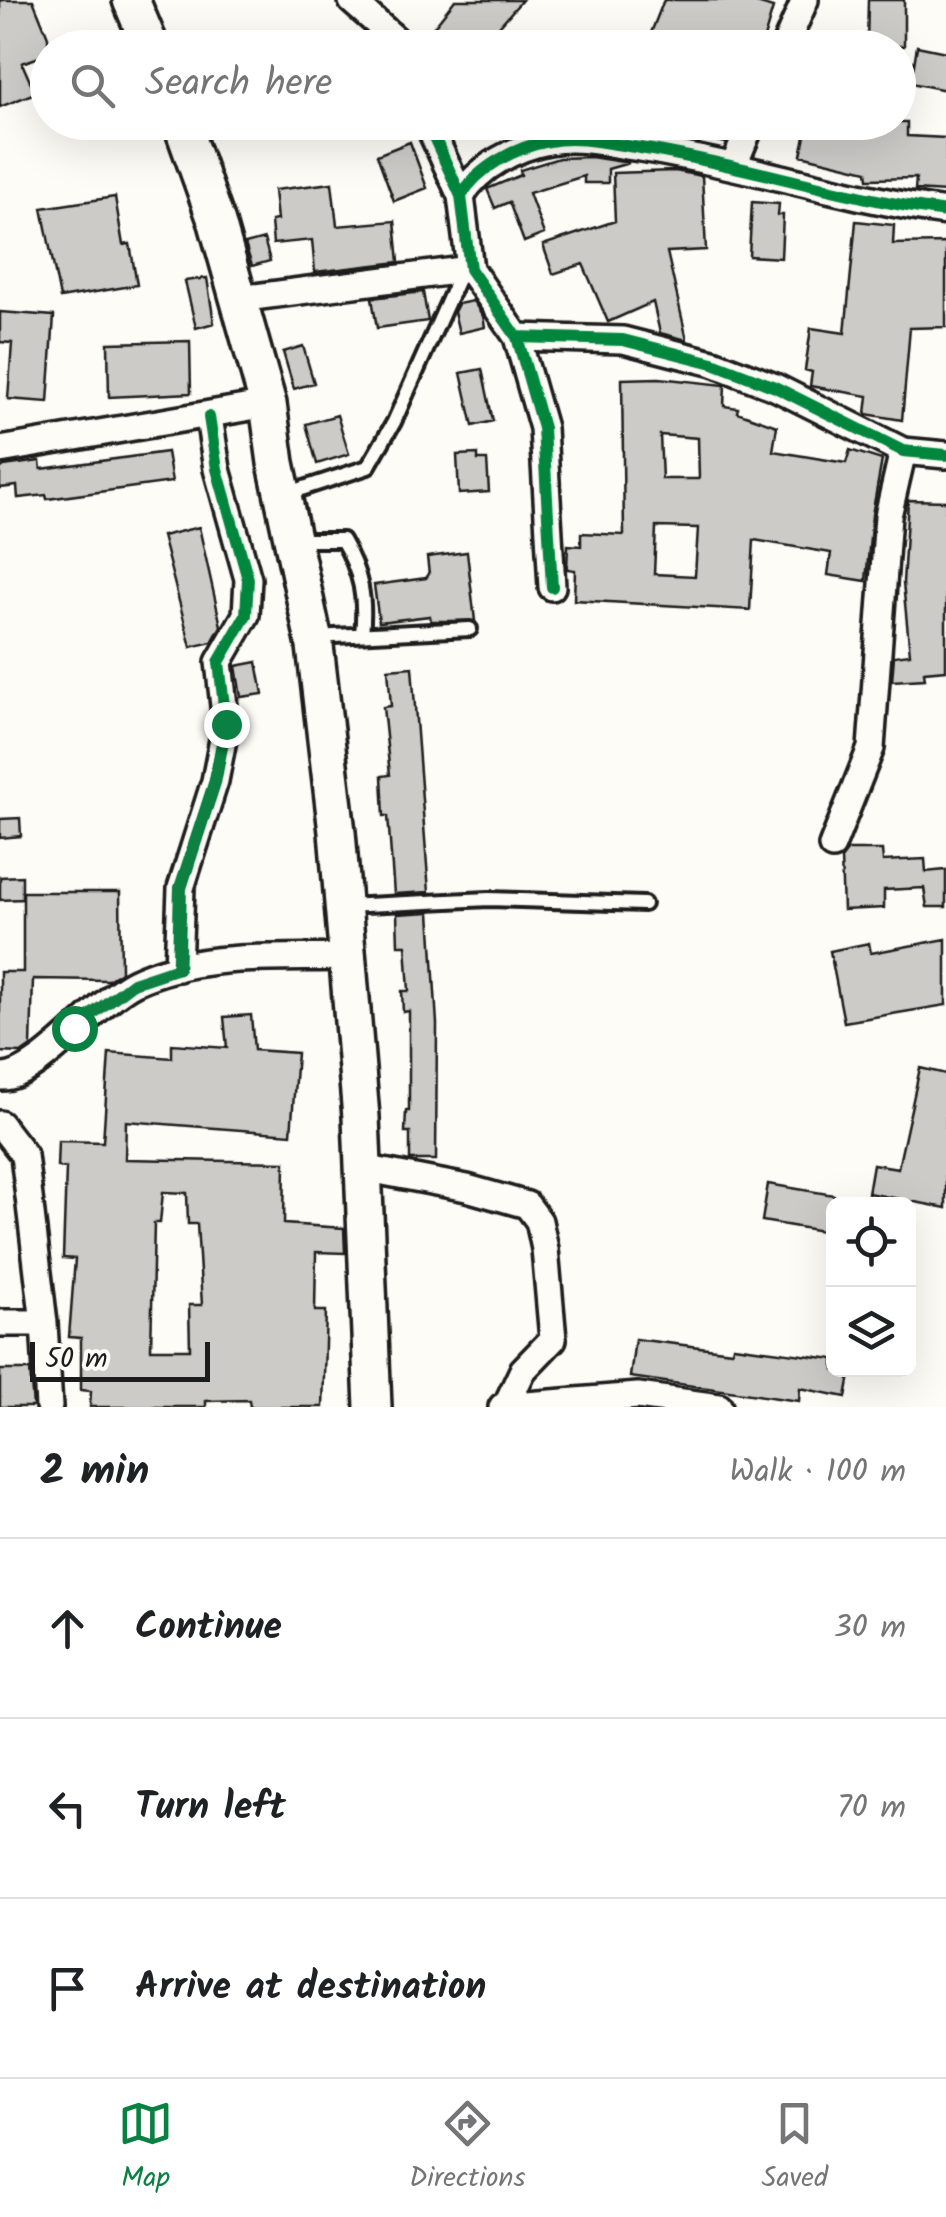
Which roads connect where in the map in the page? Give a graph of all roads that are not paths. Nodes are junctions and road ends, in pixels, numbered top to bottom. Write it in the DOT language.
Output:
graph roads {
  1 [pos="131,0"];
  2 [pos="804,0"];
  3 [pos="352,1"];
  4 [pos="144,30"];
  5 [pos="384,30"];
  6 [pos="792,30"];
  7 [pos="188,140"];
  8 [pos="436,140"];
  9 [pos="744,140"];
  10 [pos="734,165"];
  11 [pos="461,196"];
  12 [pos="946,212"];
  13 [pos="466,269"];
  14 [pos="238,299"];
  15 [pos="517,337"];
  16 [pos="268,404"];
  17 [pos="209,417"];
  18 [pos="0,450"];
  19 [pos="903,451"];
  20 [pos="946,454"];
  21 [pos="284,495"];
  22 [pos="293,540"];
  23 [pos="552,587"];
  24 [pos="470,629"];
  25 [pos="362,634"];
  26 [pos="313,637"];
  27 [pos="832,846"];
  28 [pos="644,904"];
  29 [pos="342,906"];
  30 [pos="346,957"];
  31 [pos="178,968"];
  32 [pos="0,1077"];
  33 [pos="0,1124"];
  34 [pos="363,1168"];
  35 [pos="0,1323"];
  36 [pos="44,1323"];
  37 [pos="638,1401"];
  38 [pos="49,1407"];
  39 [pos="373,1407"];
  40 [pos="504,1407"];
  41 [pos="720,1407"];
  1 -- 4 [label="main road"];
  2 -- 6 [label="street"];
  3 -- 5 [label="street"];
  7 -- 14 [label="main road"];
  8 -- 11 [label="street"];
  9 -- 10 [label="street"];
  10 -- 11 [label="street"];
  10 -- 12 [label="street"];
  11 -- 13 [label="street"];
  13 -- 14 [label="street"];
  13 -- 15 [label="street"];
  13 -- 21 [label="lane"];
  14 -- 16 [label="main road"];
  15 -- 19 [label="street"];
  15 -- 23 [label="street"];
  16 -- 17 [label="street"];
  16 -- 21 [label="main road"];
  17 -- 18 [label="street"];
  17 -- 31 [label="street"];
  19 -- 20 [label="street"];
  19 -- 27 [label="street"];
  21 -- 22 [label="main road"];
  22 -- 25 [label="lane"];
  22 -- 26 [label="main road"];
  24 -- 25 [label="lane"];
  25 -- 26 [label="lane"];
  26 -- 29 [label="main road"];
  28 -- 29 [label="lane"];
  29 -- 30 [label="main road"];
  30 -- 31 [label="street"];
  30 -- 34 [label="main road"];
  31 -- 32 [label="street"];
  33 -- 36 [label="street"];
  34 -- 39 [label="main road"];
  34 -- 40 [label="street"];
  35 -- 36 [label="street"];
  36 -- 38 [label="street"];
  37 -- 40 [label="street"];
  37 -- 41 [label="street"];
}
